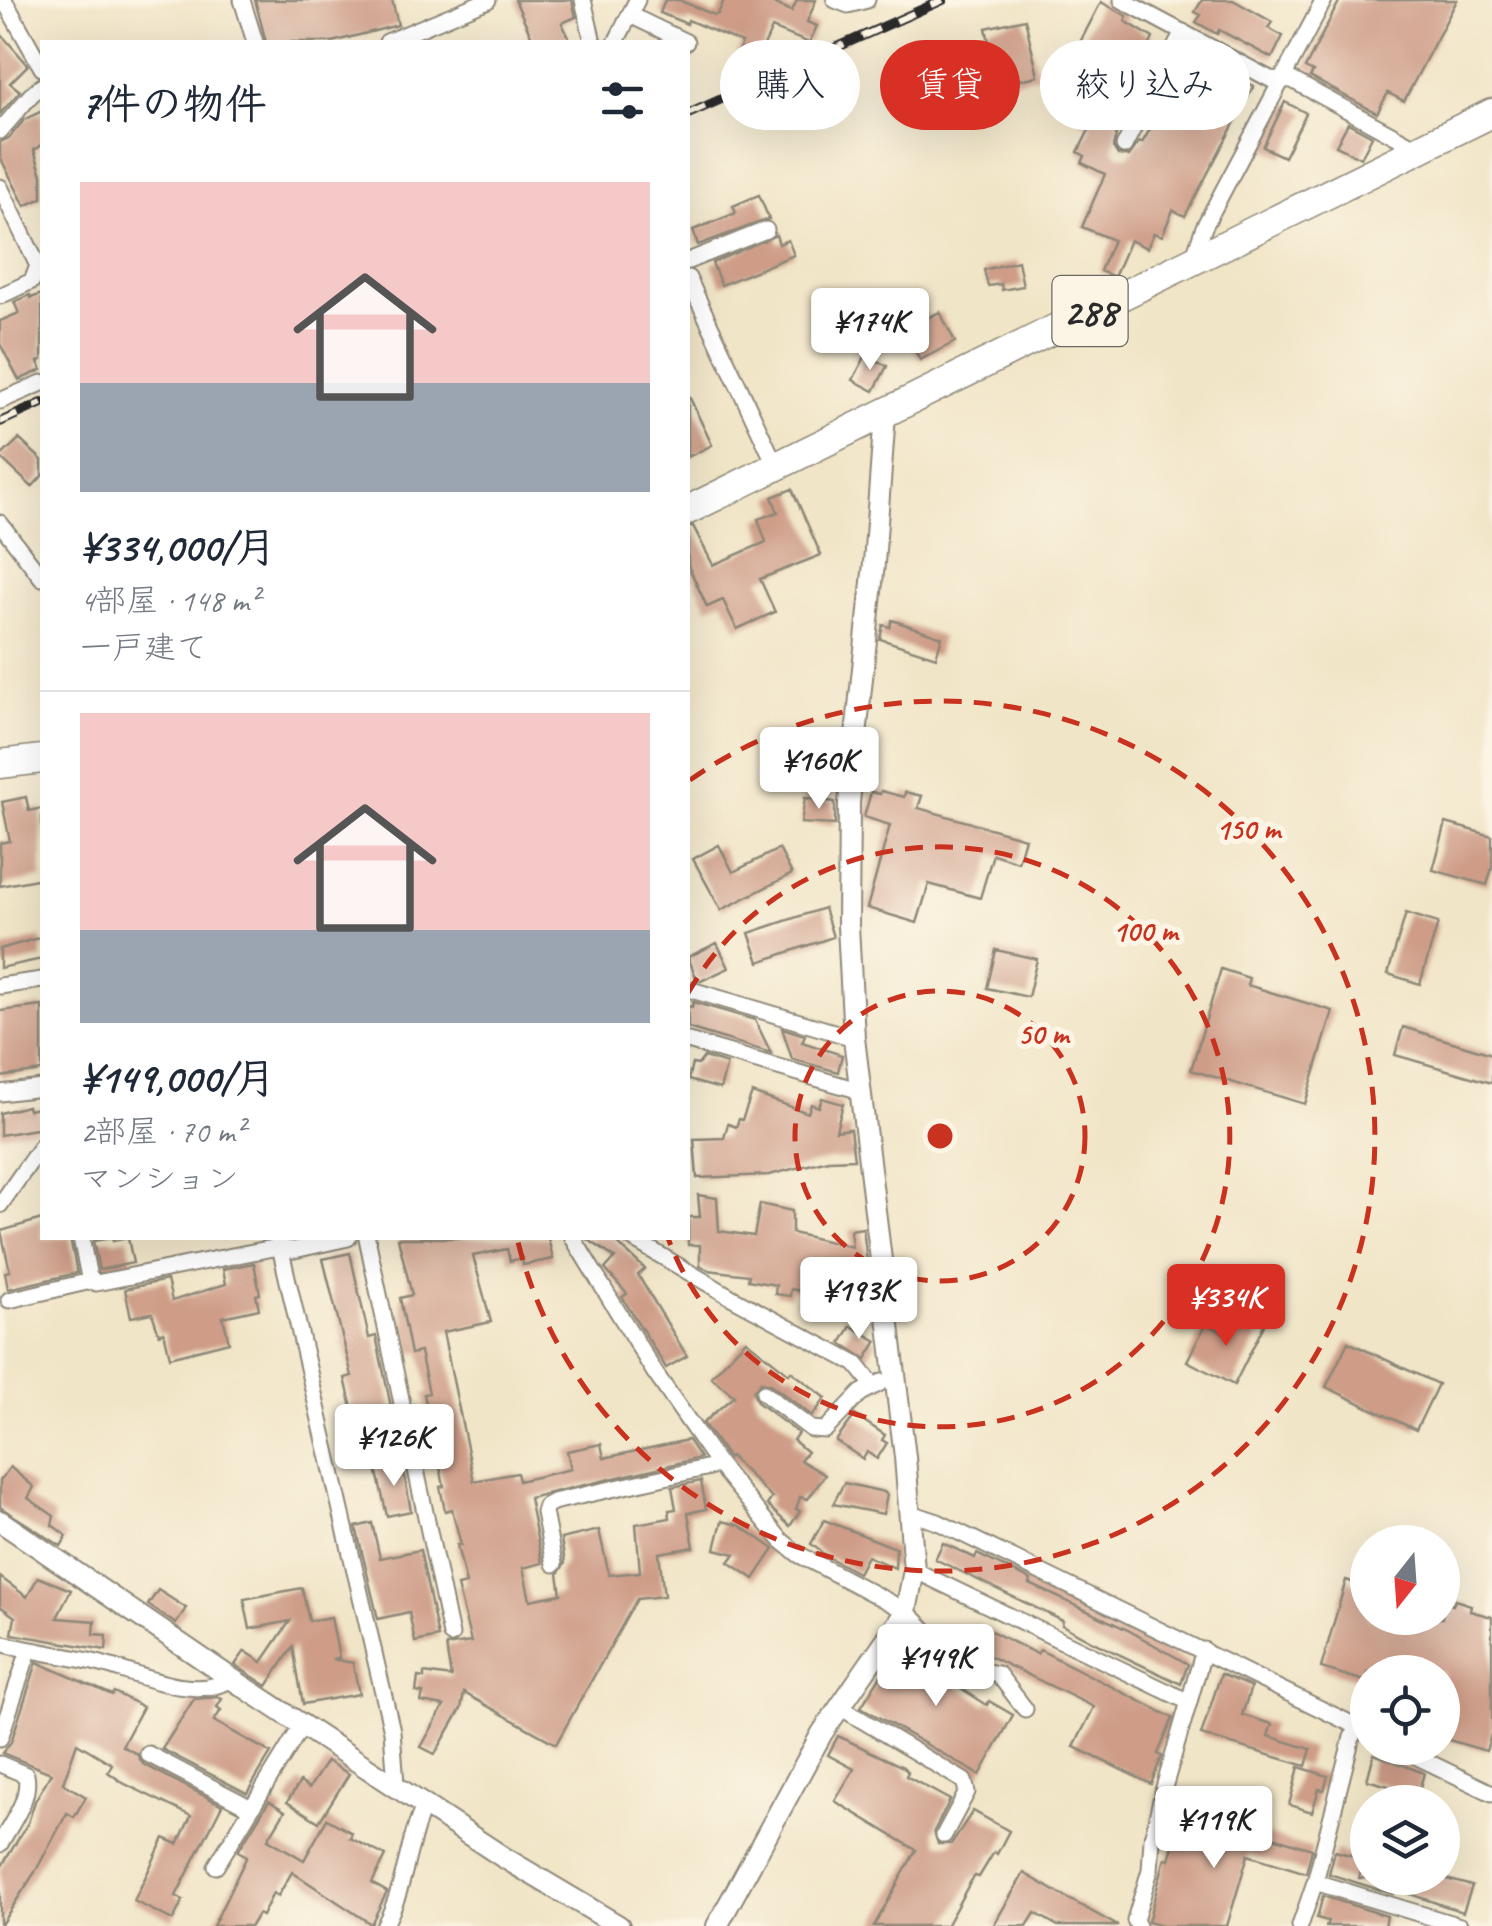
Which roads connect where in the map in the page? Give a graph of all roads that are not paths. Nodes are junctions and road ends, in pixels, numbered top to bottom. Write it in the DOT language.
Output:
graph roads {
  1 [pos="4,0"];
  2 [pos="242,0"];
  3 [pos="486,0"];
  4 [pos="583,0"];
  5 [pos="835,0"];
  6 [pos="867,0"];
  7 [pos="1122,0"];
  8 [pos="1324,0"];
  9 [pos="634,8"];
  10 [pos="1182,32"];
  11 [pos="254,40"];
  12 [pos="392,40"];
  13 [pos="592,40"];
  14 [pos="617,40"];
  15 [pos="684,40"];
  16 [pos="40,64"];
  17 [pos="1282,80"];
  18 [pos="40,88"];
  19 [pos="1492,113"];
  20 [pos="0,131"];
  21 [pos="1124,146"];
  22 [pos="1419,149"];
  23 [pos="0,187"];
  24 [pos="766,230"];
  25 [pos="1196,258"];
  26 [pos="690,260"];
  27 [pos="690,282"];
  28 [pos="0,296"];
  29 [pos="40,384"];
  30 [pos="2,395"];
  31 [pos="885,414"];
  32 [pos="776,468"];
  33 [pos="690,509"];
  34 [pos="0,523"];
  35 [pos="40,575"];
  36 [pos="40,759"];
  37 [pos="0,764"];
  38 [pos="40,980"];
  39 [pos="0,986"];
  40 [pos="690,989"];
  41 [pos="854,1038"];
  42 [pos="690,1041"];
  43 [pos="40,1088"];
  44 [pos="860,1091"];
  45 [pos="0,1094"];
  46 [pos="40,1148"];
  47 [pos="0,1205"];
  48 [pos="81,1240"];
  49 [pos="339,1240"];
  50 [pos="368,1240"];
  51 [pos="575,1240"];
  52 [pos="634,1240"];
  53 [pos="279,1243"];
  54 [pos="91,1281"];
  55 [pos="9,1300"];
  56 [pos="896,1380"];
  57 [pos="873,1386"];
  58 [pos="764,1393"];
  59 [pos="719,1465"];
  60 [pos="910,1513"];
  61 [pos="0,1521"];
  62 [pos="554,1564"];
  63 [pos="914,1570"];
  64 [pos="906,1611"];
  65 [pos="450,1635"];
  66 [pos="0,1643"];
  67 [pos="29,1650"];
  68 [pos="1204,1650"];
  69 [pos="232,1680"];
  70 [pos="1188,1702"];
  71 [pos="840,1707"];
  72 [pos="1025,1710"];
  73 [pos="302,1724"];
  74 [pos="1350,1729"];
  75 [pos="0,1738"];
  76 [pos="148,1754"];
  77 [pos="0,1764"];
  78 [pos="1351,1765"];
  79 [pos="1435,1765"];
  80 [pos="396,1784"];
  81 [pos="1492,1793"];
  82 [pos="425,1804"];
  83 [pos="251,1808"];
  84 [pos="944,1835"];
  85 [pos="0,1844"];
  86 [pos="216,1866"];
  87 [pos="1315,1882"];
  88 [pos="384,1926"];
  89 [pos="620,1926"];
  90 [pos="716,1926"];
  91 [pos="1138,1926"];
  92 [pos="1300,1926"];
  93 [pos="1460,1926"];
  1 -- 16 [label="street"];
  2 -- 11 [label="street"];
  3 -- 12 [label="street"];
  4 -- 13 [label="street"];
  5 -- 6 [label="street"];
  7 -- 10 [label="street"];
  8 -- 17 [label="street"];
  9 -- 14 [label="street"];
  9 -- 15 [label="street"];
  10 -- 17 [label="street"];
  10 -- 21 [label="street"];
  17 -- 22 [label="street"];
  17 -- 25 [label="street"];
  18 -- 20 [label="street"];
  19 -- 22 [label="highway, 288"];
  22 -- 25 [label="highway, 288"];
  23 -- 28 [label="street"];
  24 -- 26 [label="street"];
  25 -- 31 [label="highway, 288"];
  27 -- 32 [label="street"];
  29 -- 30 [label="street"];
  31 -- 32 [label="highway, 288"];
  31 -- 41 [label="street"];
  32 -- 33 [label="highway, 288"];
  34 -- 35 [label="street"];
  36 -- 37 [label="highway"];
  38 -- 39 [label="street"];
  40 -- 41 [label="street"];
  41 -- 44 [label="street"];
  42 -- 44 [label="street"];
  43 -- 45 [label="street"];
  44 -- 56 [label="street"];
  46 -- 47 [label="street"];
  48 -- 54 [label="street"];
  49 -- 53 [label="street"];
  50 -- 65 [label="street"];
  51 -- 59 [label="street"];
  52 -- 57 [label="street"];
  53 -- 54 [label="street"];
  53 -- 80 [label="street"];
  54 -- 55 [label="street"];
  56 -- 57 [label="street"];
  56 -- 60 [label="street"];
  57 -- 58 [label="street"];
  59 -- 62 [label="street"];
  59 -- 64 [label="street"];
  60 -- 63 [label="street"];
  60 -- 68 [label="street"];
  61 -- 69 [label="street"];
  63 -- 64 [label="street"];
  63 -- 70 [label="street"];
  64 -- 71 [label="street"];
  64 -- 72 [label="street"];
  66 -- 67 [label="street"];
  67 -- 69 [label="street"];
  67 -- 75 [label="street"];
  68 -- 70 [label="street"];
  68 -- 74 [label="street"];
  69 -- 73 [label="street"];
  70 -- 91 [label="street"];
  71 -- 84 [label="street"];
  71 -- 90 [label="street"];
  73 -- 80 [label="street"];
  73 -- 83 [label="street"];
  76 -- 83 [label="street"];
  77 -- 85 [label="street"];
  78 -- 87 [label="street"];
  79 -- 81 [label="street"];
  80 -- 82 [label="street"];
  82 -- 88 [label="street"];
  82 -- 89 [label="street"];
  83 -- 86 [label="street"];
  87 -- 92 [label="street"];
  87 -- 93 [label="street"];
}
